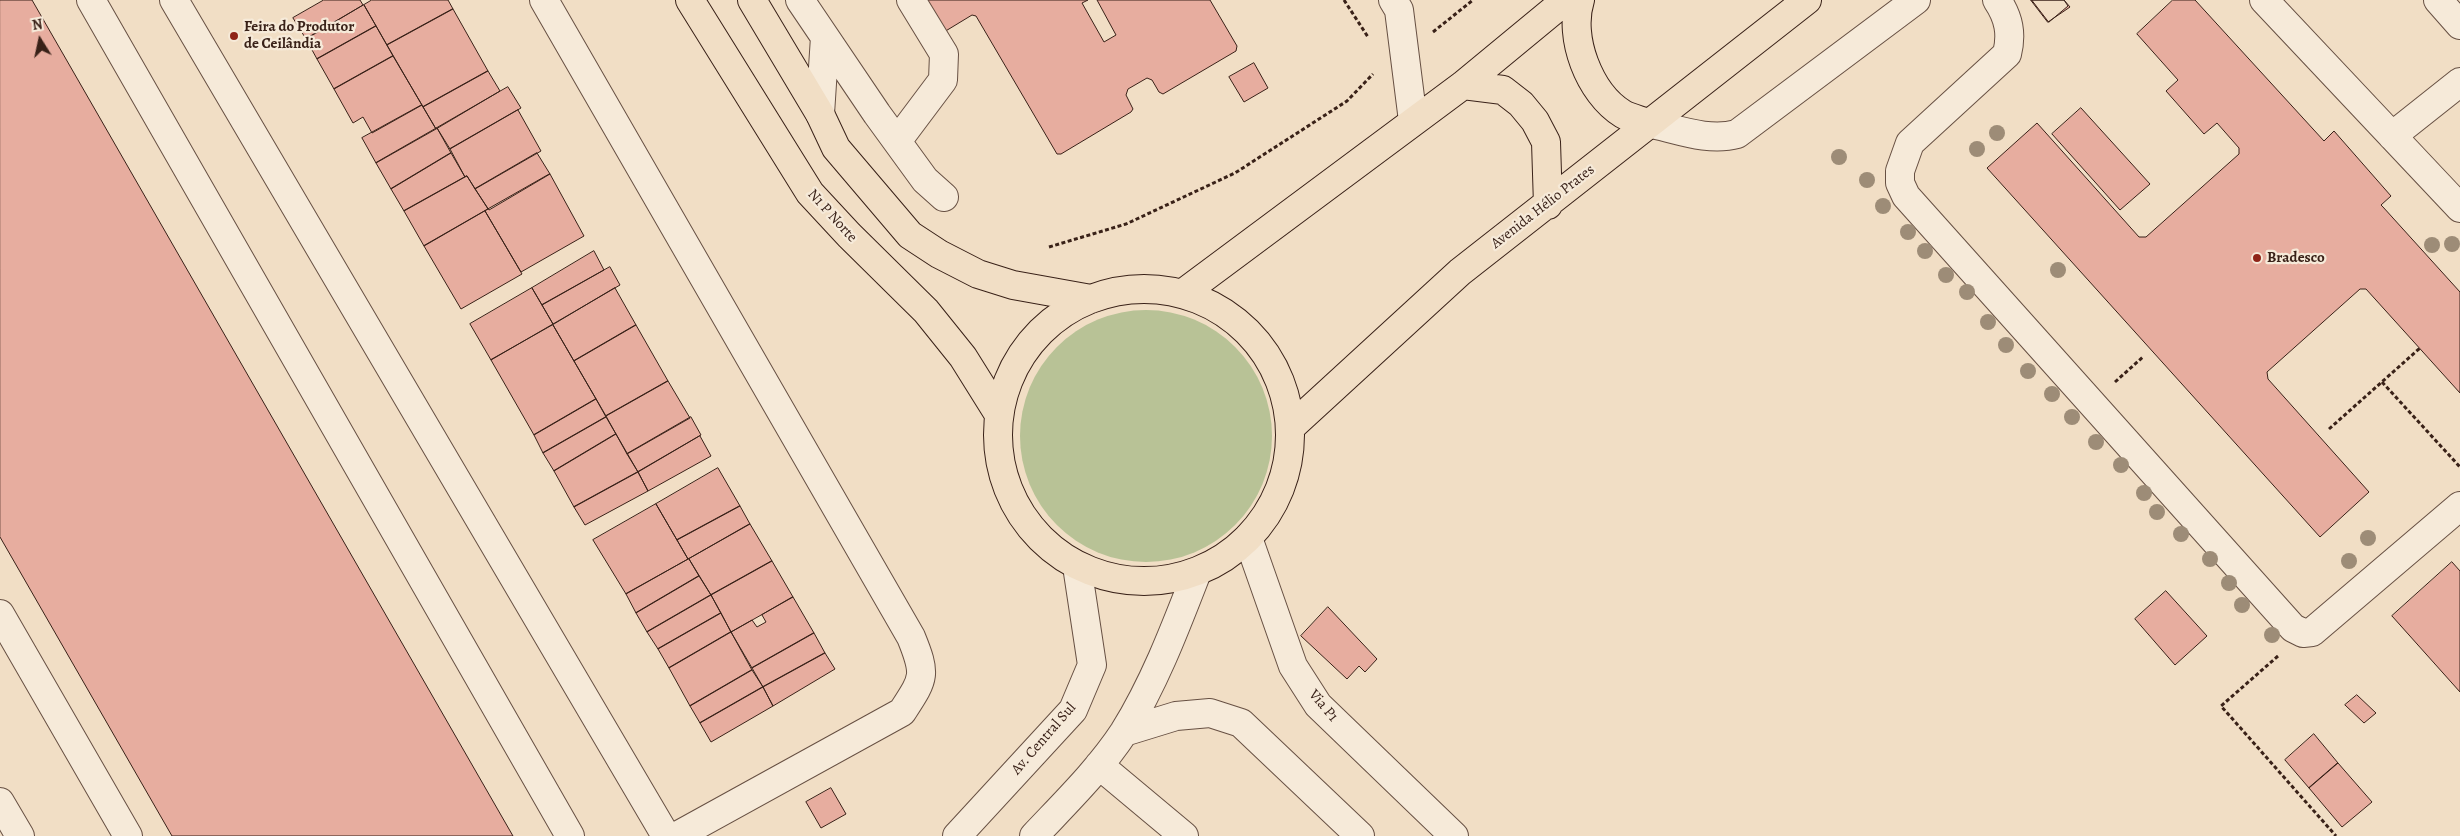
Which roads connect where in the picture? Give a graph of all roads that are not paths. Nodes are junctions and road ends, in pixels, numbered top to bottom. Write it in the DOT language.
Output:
graph roads {
  1 [pos="91,0"];
  2 [pos="174,0"];
  3 [pos="544,0"];
  4 [pos="690,0"];
  5 [pos="752,0"];
  6 [pos="800,0"];
  7 [pos="911,0"];
  8 [pos="1566,0"];
  9 [pos="1580,0"];
  10 [pos="1807,0"];
  11 [pos="1916,0"];
  12 [pos="1997,0"];
  13 [pos="2264,0"];
  14 [pos="2438,0"];
  15 [pos="1402,3"];
  16 [pos="2460,25"];
  17 [pos="825,37"];
  18 [pos="2460,82"];
  19 [pos="1463,86"];
  20 [pos="820,114"];
  21 [pos="1413,121"];
  22 [pos="1648,123"];
  23 [pos="2392,136"];
  24 [pos="898,140"];
  25 [pos="944,197"];
  26 [pos="1548,204"];
  27 [pos="2460,208"];
  28 [pos="1182,294"];
  29 [pos="1091,299"];
  30 [pos="998,413"];
  31 [pos="1290,427"];
  32 [pos="2460,506"];
  33 [pos="1248,538"];
  34 [pos="1077,566"];
  35 [pos="1197,572"];
  36 [pos="0,614"];
  37 [pos="1124,732"];
  38 [pos="1099,765"];
  39 [pos="0,802"];
  40 [pos="20,836"];
  41 [pos="128,836"];
  42 [pos="570,836"];
  43 [pos="666,836"];
  44 [pos="677,836"];
  45 [pos="957,836"];
  46 [pos="1034,836"];
  47 [pos="1184,836"];
  48 [pos="1360,836"];
  49 [pos="1454,836"];
  1 -- 42 [label="street"];
  2 -- 43 [label="street"];
  3 -- 44 [label="street"];
  4 -- 30 [label="main road, N1 P Norte"];
  5 -- 20 [label="main road"];
  6 -- 17 [label="street"];
  7 -- 24 [label="street"];
  8 -- 19 [label="main road"];
  9 -- 22 [label="main road"];
  10 -- 22 [label="main road, Avenida Hélio Prates"];
  11 -- 22 [label="street"];
  12 -- 32 [label="street"];
  13 -- 23 [label="street"];
  14 -- 16 [label="street"];
  15 -- 21 [label="street"];
  17 -- 20 [label="street"];
  17 -- 24 [label="street"];
  18 -- 23 [label="street"];
  19 -- 21 [label="main road"];
  19 -- 26 [label="main road"];
  20 -- 29 [label="main road"];
  21 -- 28 [label="main road"];
  22 -- 26 [label="main road, Avenida Hélio Prates"];
  23 -- 27 [label="street"];
  24 -- 25 [label="street"];
  26 -- 31 [label="main road, Avenida Hélio Prates"];
  28 -- 29 [label="main road"];
  28 -- 31 [label="main road"];
  29 -- 30 [label="main road"];
  30 -- 34 [label="main road"];
  31 -- 33 [label="main road"];
  33 -- 35 [label="main road"];
  33 -- 49 [label="street, Via P1"];
  34 -- 35 [label="main road"];
  34 -- 45 [label="street, Av. Central Sul"];
  35 -- 37 [label="street"];
  36 -- 41 [label="street"];
  37 -- 38 [label="street"];
  37 -- 48 [label="street"];
  38 -- 46 [label="street"];
  38 -- 47 [label="street"];
  39 -- 40 [label="street"];
}
